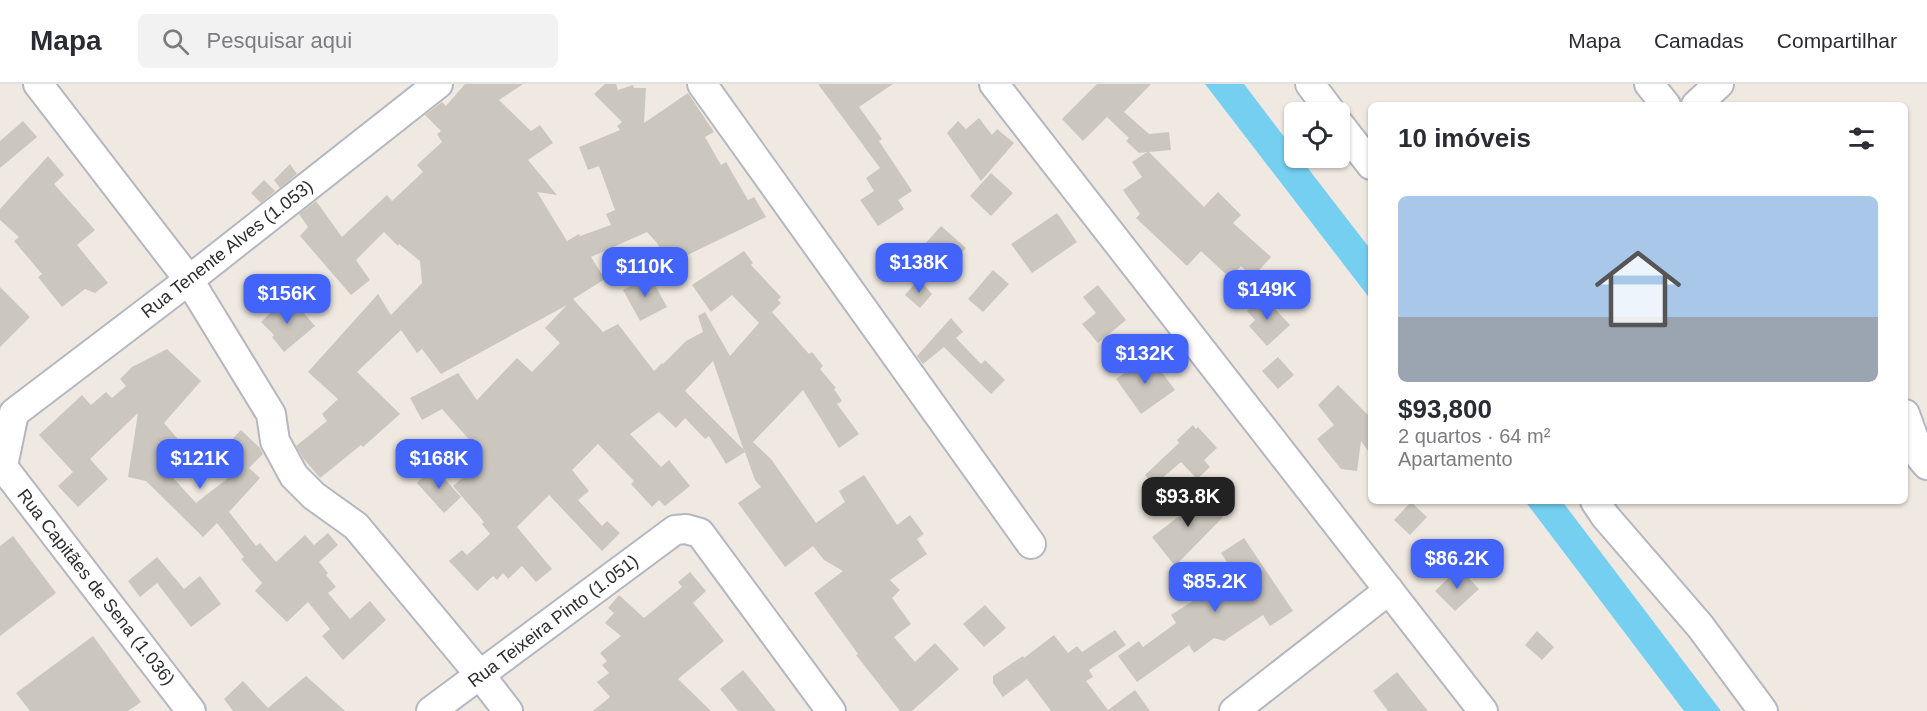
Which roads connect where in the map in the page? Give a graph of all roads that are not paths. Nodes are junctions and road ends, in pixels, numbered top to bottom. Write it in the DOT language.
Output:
graph roads {
  1 [pos="39,84"];
  2 [pos="438,84"];
  3 [pos="702,84"];
  4 [pos="994,84"];
  5 [pos="1310,84"];
  6 [pos="1649,84"];
  7 [pos="1719,84"];
  8 [pos="1323,102"];
  9 [pos="1664,102"];
  10 [pos="1699,102"];
  11 [pos="1350,138"];
  12 [pos="1368,161"];
  13 [pos="189,280"];
  14 [pos="7,412"];
  15 [pos="1908,422"];
  16 [pos="1,465"];
  17 [pos="1927,465"];
  18 [pos="1597,504"];
  19 [pos="1031,544"];
  20 [pos="1389,590"];
  21 [pos="480,675"];
  22 [pos="191,711"];
  23 [pos="430,711"];
  24 [pos="508,711"];
  25 [pos="831,711"];
  26 [pos="1234,711"];
  27 [pos="1483,711"];
  28 [pos="1763,711"];
  1 -- 13 [label="street"];
  2 -- 13 [label="street, Rua Tenente Alves (1.053)"];
  3 -- 19 [label="street"];
  4 -- 20 [label="street"];
  5 -- 8 [label="street"];
  6 -- 9 [label="street"];
  7 -- 10 [label="street"];
  11 -- 12 [label="street"];
  13 -- 14 [label="street, Rua Tenente Alves (1.053)"];
  13 -- 21 [label="street"];
  14 -- 16 [label="street, Rua Tenente Alves (1.053)"];
  15 -- 17 [label="street"];
  16 -- 22 [label="street, Rua Capitães de Sena (1.036)"];
  18 -- 28 [label="street"];
  20 -- 26 [label="street"];
  20 -- 27 [label="street"];
  21 -- 23 [label="street, Rua Teixeira Pinto (1.051)"];
  21 -- 24 [label="street"];
  21 -- 25 [label="street, Rua Teixeira Pinto (1.051)"];
}
